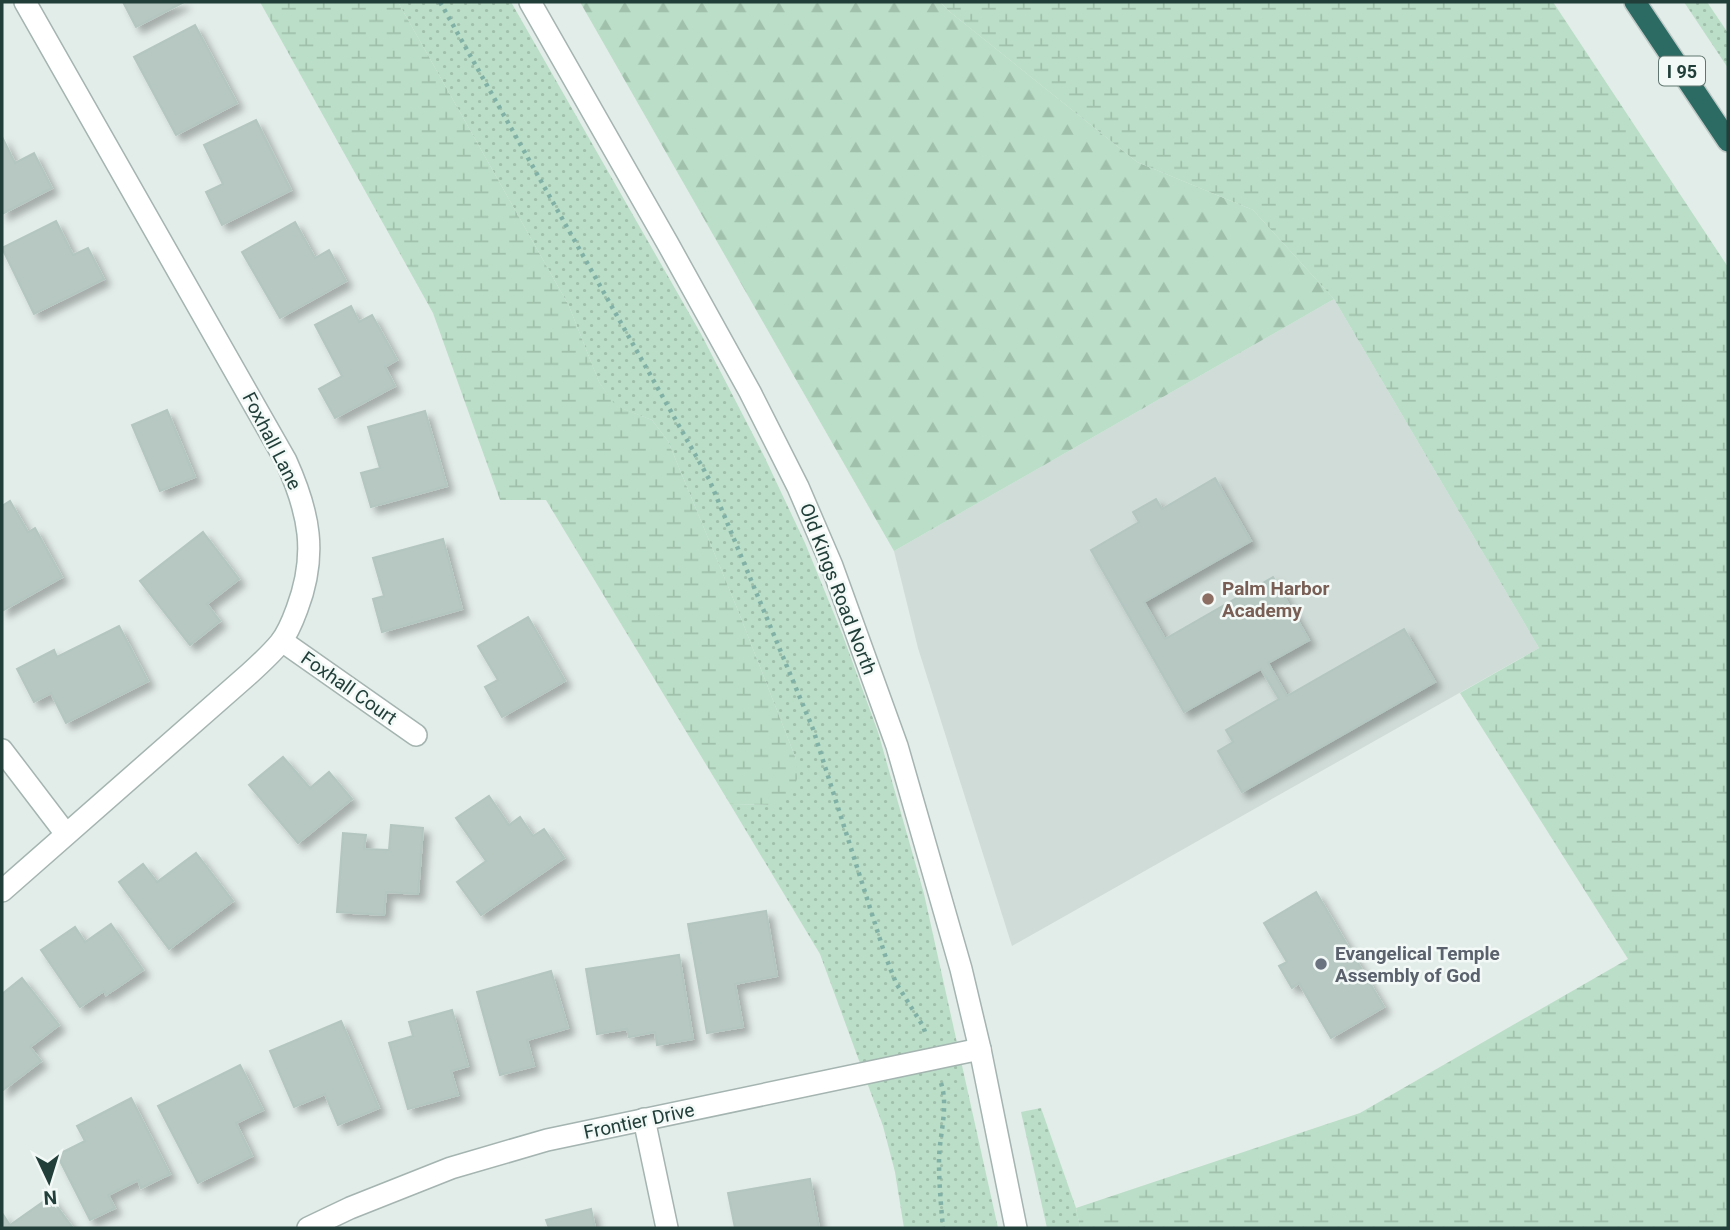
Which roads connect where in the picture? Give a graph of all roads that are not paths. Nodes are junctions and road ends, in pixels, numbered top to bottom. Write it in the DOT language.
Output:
graph roads {
  1 [pos="25,2"];
  2 [pos="530,2"];
  3 [pos="1635,2"];
  4 [pos="1728,141"];
  5 [pos="282,641"];
  6 [pos="416,735"];
  7 [pos="2,750"];
  8 [pos="66,834"];
  9 [pos="2,891"];
  10 [pos="980,1049"];
  11 [pos="644,1119"];
  12 [pos="308,1228"];
  13 [pos="667,1228"];
  14 [pos="1016,1228"];
  1 -- 5 [label="street, Foxhall Lane"];
  2 -- 10 [label="street, Old Kings Road North"];
  3 -- 4 [label="highway, I 95"];
  5 -- 6 [label="street, Foxhall Court"];
  5 -- 8 [label="street, Foxhall Lane"];
  7 -- 8 [label="street"];
  8 -- 9 [label="street, Foxhall Lane"];
  10 -- 11 [label="street, Frontier Drive"];
  10 -- 14 [label="street, Old Kings Road North"];
  11 -- 12 [label="street, Frontier Drive"];
  11 -- 13 [label="street"];
}
